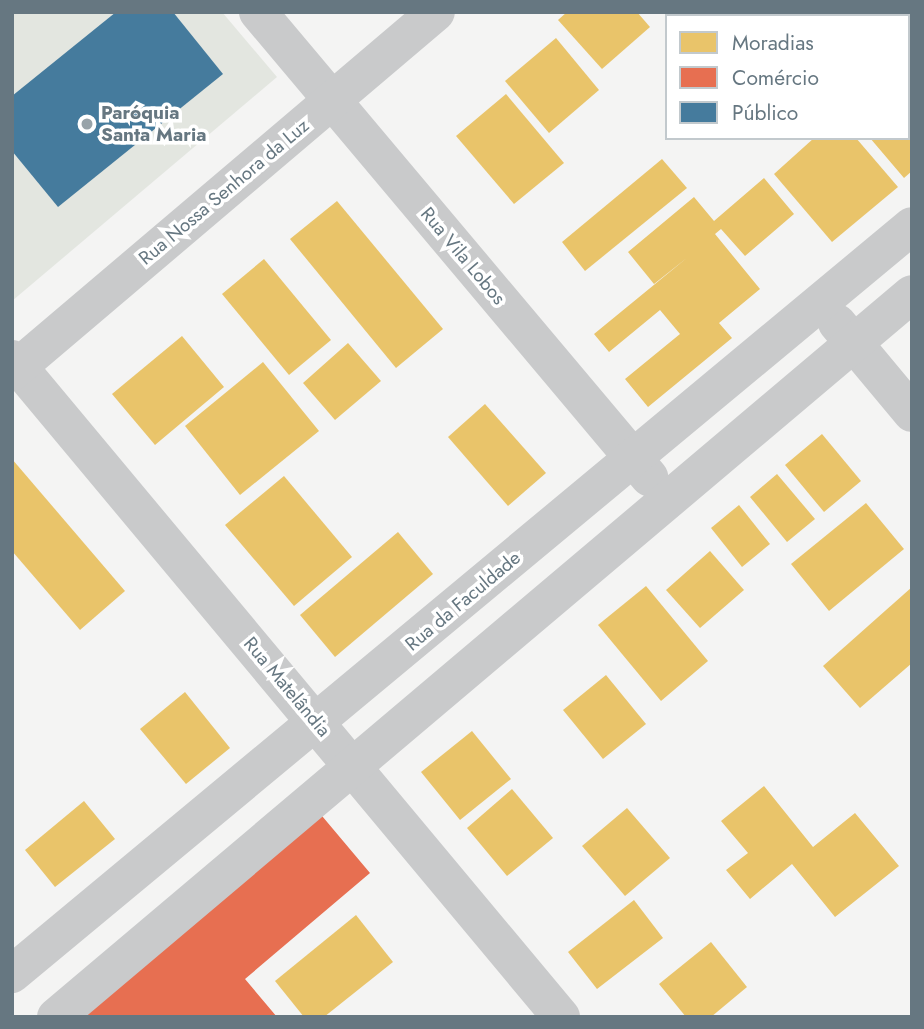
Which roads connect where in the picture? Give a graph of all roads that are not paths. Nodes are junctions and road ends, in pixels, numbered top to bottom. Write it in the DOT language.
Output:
graph roads {
  1 [pos="258,12"];
  2 [pos="436,12"];
  3 [pos="332,101"];
  4 [pos="912,226"];
  5 [pos="912,294"];
  6 [pos="820,303"];
  7 [pos="854,344"];
  8 [pos="14,366"];
  9 [pos="912,413"];
  10 [pos="633,458"];
  11 [pos="669,500"];
  12 [pos="318,723"];
  13 [pos="351,765"];
  14 [pos="12,974"];
  15 [pos="56,1017"];
  16 [pos="561,1017"];
  1 -- 3 [label="street, Rua Vila Lobos"];
  2 -- 3 [label="street, Rua Nossa Senhora da Luz"];
  3 -- 8 [label="street, Rua Nossa Senhora da Luz"];
  3 -- 10 [label="street, Rua Vila Lobos"];
  4 -- 6 [label="street, Rua da Faculdade"];
  5 -- 7 [label="street"];
  6 -- 7 [label="street"];
  6 -- 10 [label="street, Rua da Faculdade"];
  7 -- 9 [label="street"];
  7 -- 11 [label="street"];
  8 -- 12 [label="street, Rua Matelândia"];
  10 -- 11 [label="street, Rua Vila Lobos"];
  10 -- 12 [label="street, Rua da Faculdade"];
  11 -- 13 [label="street"];
  12 -- 13 [label="street, Rua Matelândia"];
  12 -- 14 [label="street, Rua da Faculdade"];
  13 -- 15 [label="street"];
  13 -- 16 [label="street, Rua Matelândia"];
}
